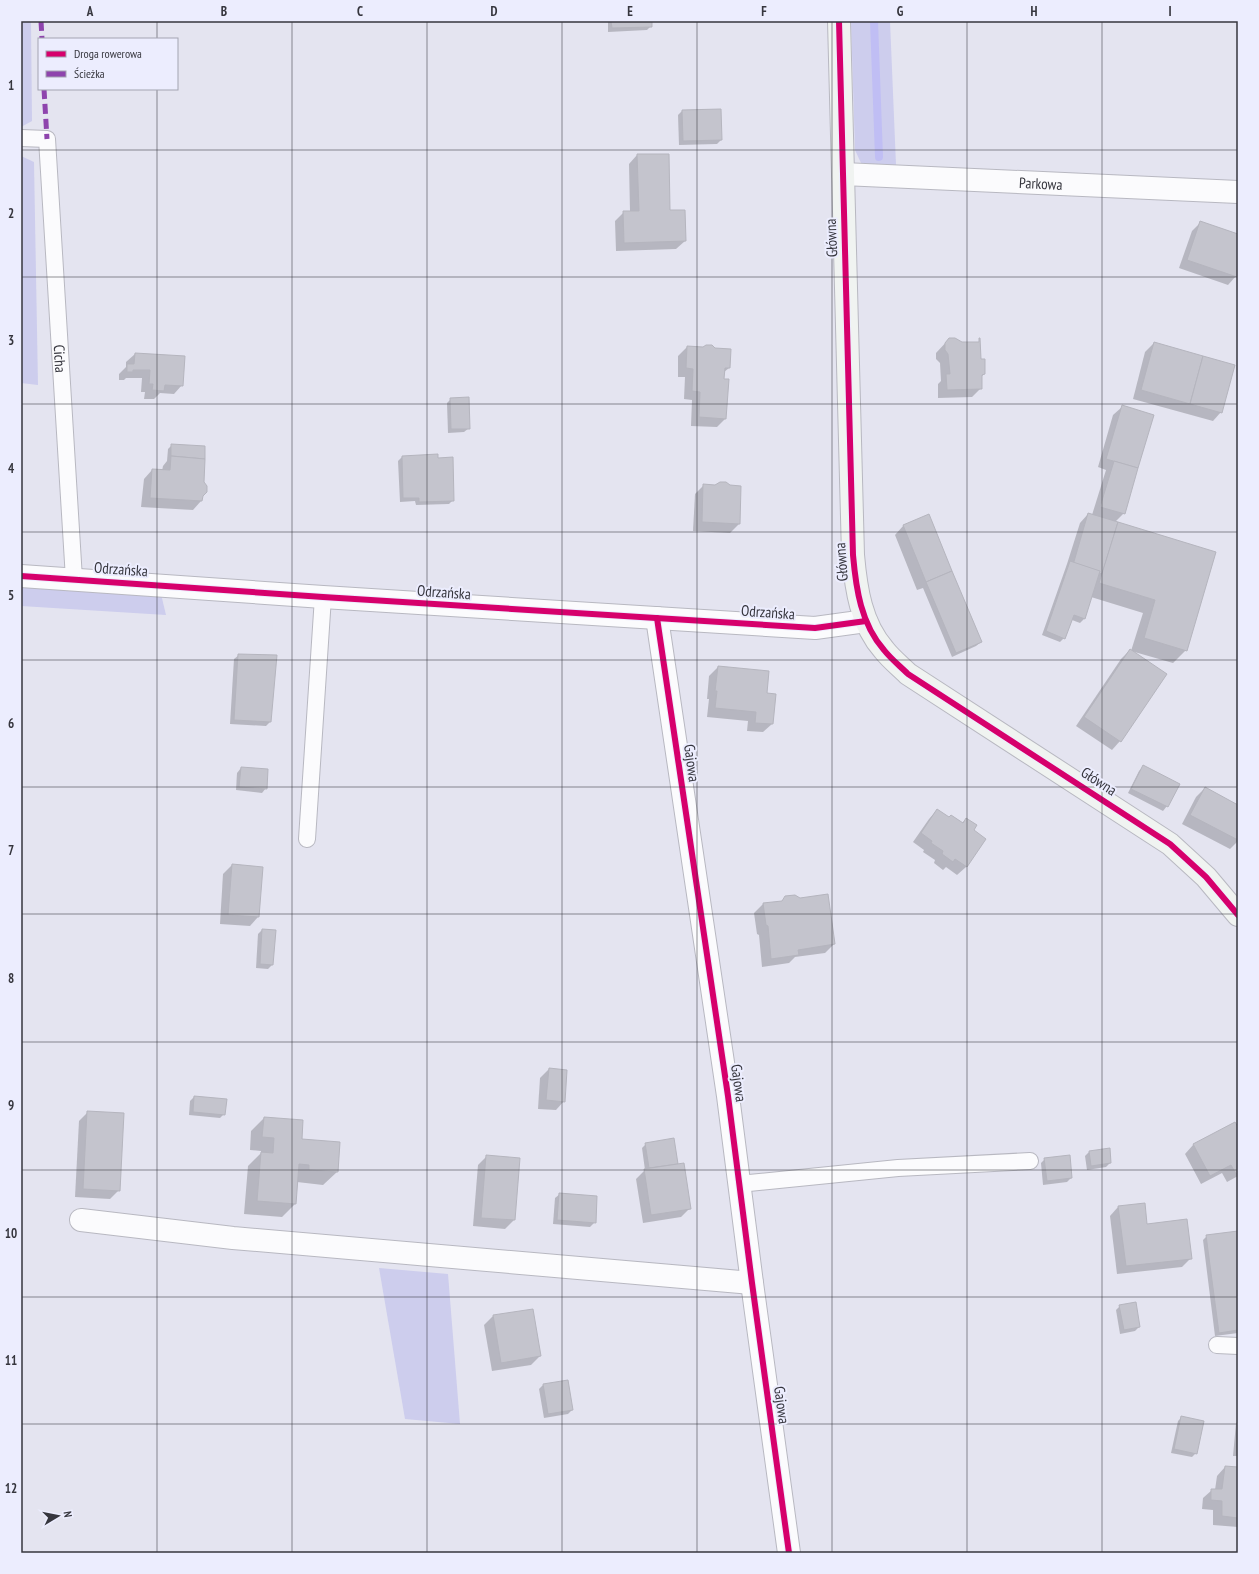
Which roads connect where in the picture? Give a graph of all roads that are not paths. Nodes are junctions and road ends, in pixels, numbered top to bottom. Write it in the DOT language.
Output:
graph roads {
  1 [pos="839,21"];
  2 [pos="21,138"];
  3 [pos="843,174"];
  4 [pos="1238,192"];
  5 [pos="21,576"];
  6 [pos="74,579"];
  7 [pos="323,597"];
  8 [pos="658,618"];
  9 [pos="866,621"];
  10 [pos="307,839"];
  11 [pos="1237,909"];
  12 [pos="1030,1161"];
  13 [pos="739,1184"];
  14 [pos="82,1220"];
  15 [pos="752,1283"];
  16 [pos="1217,1345"];
  17 [pos="1238,1346"];
  18 [pos="790,1553"];
  1 -- 3 [label="street, Główna"];
  2 -- 6 [label="lane, Cicha"];
  3 -- 4 [label="street, Parkowa"];
  3 -- 9 [label="street, Główna"];
  5 -- 6 [label="street, Odrzańska"];
  6 -- 7 [label="street, Odrzańska"];
  7 -- 8 [label="street, Odrzańska"];
  7 -- 10 [label="lane"];
  8 -- 9 [label="street, Odrzańska"];
  8 -- 13 [label="street, Gajowa"];
  9 -- 11 [label="street, Główna"];
  12 -- 13 [label="lane"];
  13 -- 15 [label="street, Gajowa"];
  14 -- 15 [label="street"];
  15 -- 18 [label="street, Gajowa"];
  16 -- 17 [label="lane"];
}
